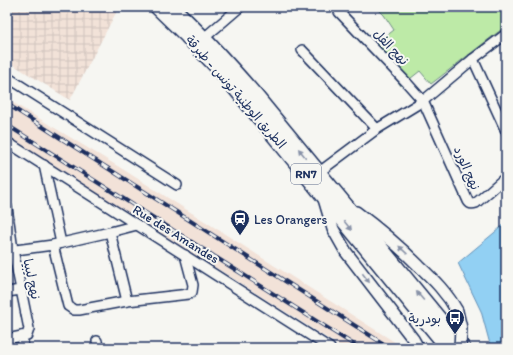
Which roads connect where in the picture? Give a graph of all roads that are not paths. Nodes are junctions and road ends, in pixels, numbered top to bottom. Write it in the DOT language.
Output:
graph roads {
  1 [pos="157,7"];
  2 [pos="172,7"];
  3 [pos="240,7"];
  4 [pos="339,12"];
  5 [pos="506,34"];
  6 [pos="204,38"];
  7 [pos="302,50"];
  8 [pos="473,59"];
  9 [pos="7,77"];
  10 [pos="423,101"];
  11 [pos="377,129"];
  12 [pos="506,131"];
  13 [pos="7,142"];
  14 [pos="44,165"];
  15 [pos="318,173"];
  16 [pos="506,177"];
  17 [pos="177,185"];
  18 [pos="323,195"];
  19 [pos="338,197"];
  20 [pos="7,207"];
  21 [pos="137,225"];
  22 [pos="110,232"];
  23 [pos="57,244"];
  24 [pos="10,250"];
  25 [pos="185,255"];
  26 [pos="21,290"];
  27 [pos="7,292"];
  28 [pos="127,301"];
  29 [pos="22,336"];
  30 [pos="7,339"];
  31 [pos="415,344"];
  32 [pos="24,348"];
  33 [pos="330,348"];
  34 [pos="448,348"];
  35 [pos="460,348"];
  36 [pos="463,348"];
  1 -- 18 [label="main road, الطريق الوطنية تونس - طبرقة / RN7"];
  2 -- 6 [label="main road, الطريق الوطنية تونس - طبرقة / RN7"];
  3 -- 6 [label="street"];
  4 -- 10 [label="street, نهج الفل"];
  5 -- 8 [label="street"];
  15 -- 6 [label="main road, الطريق الوطنية تونس - طبرقة / RN7, one-way"];
  7 -- 11 [label="street"];
  8 -- 10 [label="street"];
  8 -- 12 [label="street"];
  9 -- 17 [label="street"];
  10 -- 11 [label="street"];
  10 -- 16 [label="street, نهج الورد"];
  11 -- 15 [label="street"];
  13 -- 14 [label="street, Rue des Amandes"];
  14 -- 21 [label="street, Rue des Amandes"];
  14 -- 23 [label="street"];
  15 -- 19 [label="main road, الطريق الوطنية تونس - طبرقة / RN7"];
  18 -- 31 [label="street, one-way"];
  18 -- 34 [label="main road, الطريق الوطنية تونس - طبرقة / RN7, one-way"];
  35 -- 19 [label="street, one-way, bridge"];
  36 -- 19 [label="main road, الطريق الوطنية تونس - طبرقة / RN7, one-way"];
  20 -- 24 [label="street, نهج ليبيا"];
  21 -- 22 [label="street"];
  21 -- 25 [label="street, Rue des Amandes"];
  22 -- 23 [label="street"];
  22 -- 28 [label="street"];
  23 -- 24 [label="street"];
  23 -- 28 [label="street"];
  24 -- 26 [label="street, نهج ليبيا"];
  25 -- 28 [label="street"];
  25 -- 33 [label="street, Rue des Amandes"];
  26 -- 27 [label="street"];
  26 -- 29 [label="street, نهج ليبيا"];
  29 -- 30 [label="street"];
  29 -- 32 [label="street"];
}
